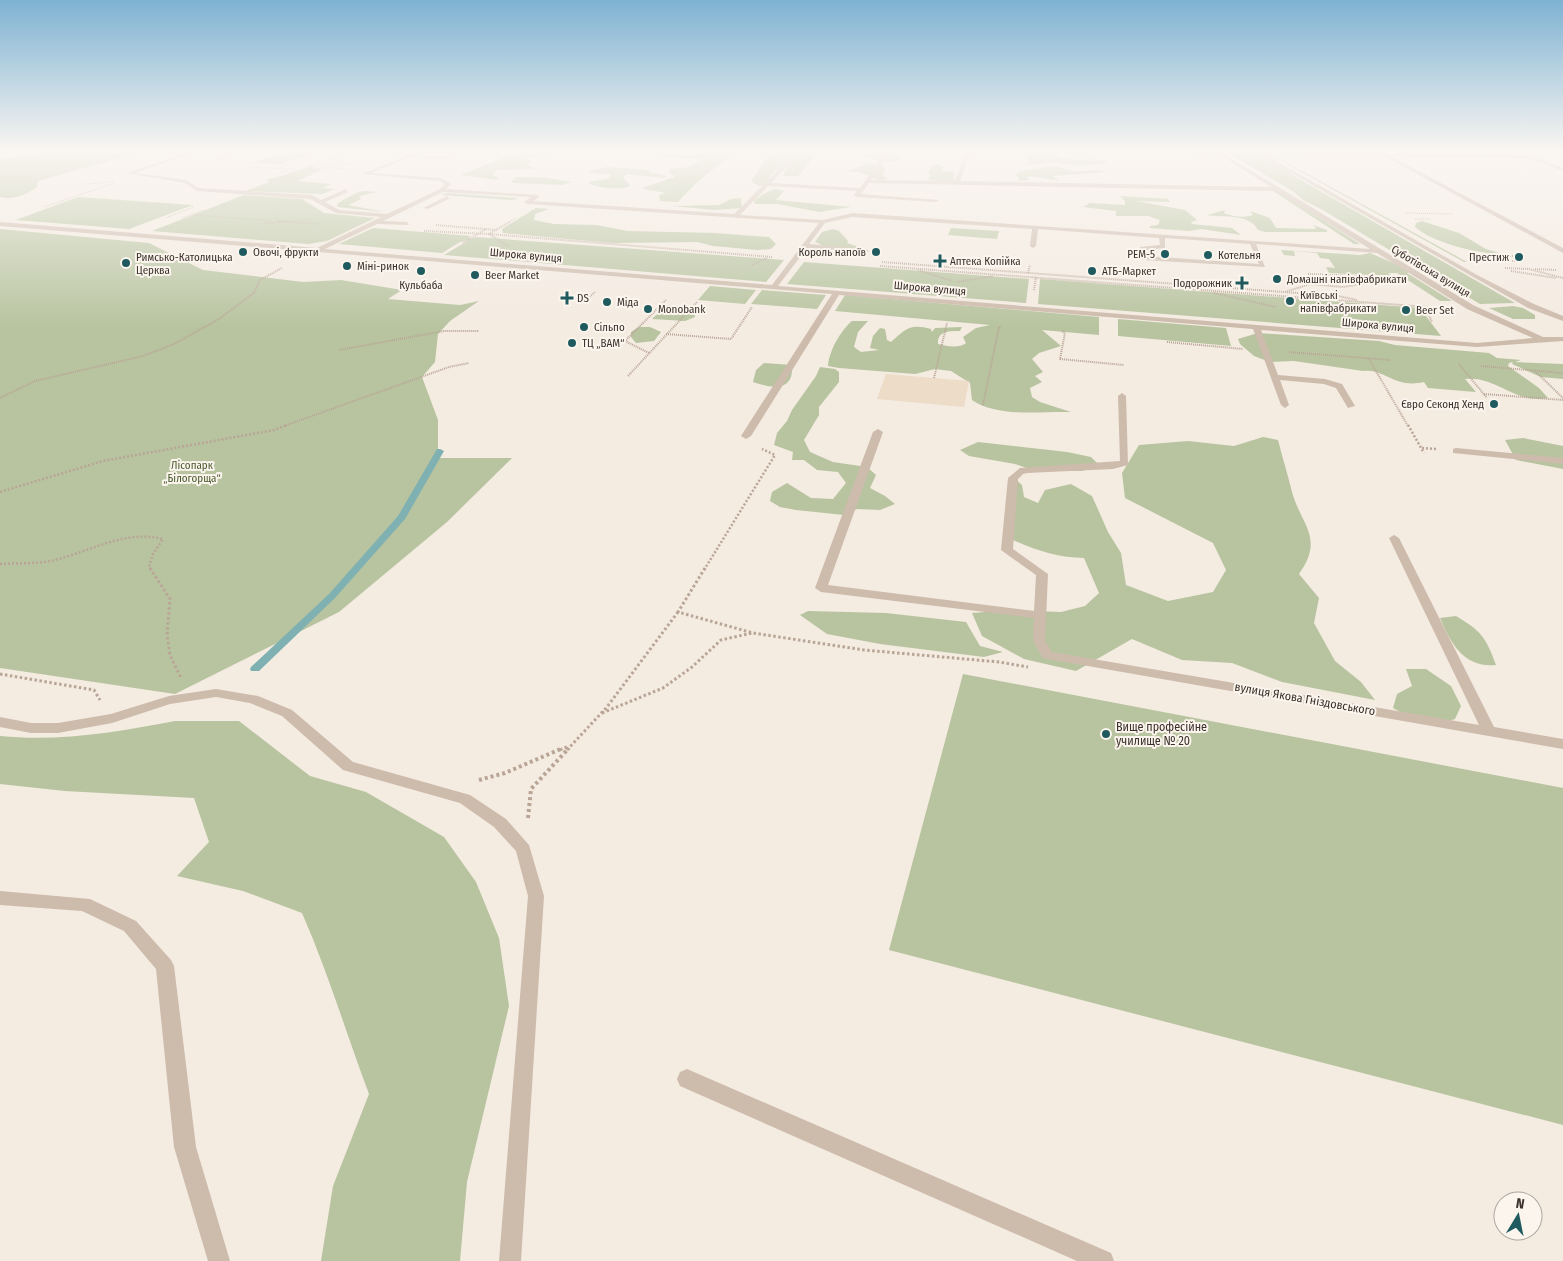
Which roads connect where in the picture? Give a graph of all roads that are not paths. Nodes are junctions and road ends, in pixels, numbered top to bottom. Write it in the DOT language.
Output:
graph roads {
  1 [pos="333,209"];
  2 [pos="402,209"];
  3 [pos="629,209"];
  4 [pos="742,209"];
  5 [pos="1310,209"];
  6 [pos="1358,209"];
  7 [pos="1485,209"];
  8 [pos="387,216"];
  9 [pos="735,216"];
  10 [pos="376,222"];
  11 [pos="823,222"];
  12 [pos="0,224"];
  13 [pos="407,224"];
  14 [pos="1035,228"];
  15 [pos="1162,236"];
  16 [pos="1252,242"];
  17 [pos="805,246"];
  18 [pos="1033,246"];
  19 [pos="318,250"];
  20 [pos="867,251"];
  21 [pos="1379,251"];
  22 [pos="1563,251"];
  23 [pos="774,287"];
  24 [pos="837,292"];
  25 [pos="1563,319"];
  26 [pos="1256,326"];
  27 [pos="1563,327"];
  28 [pos="1540,338"];
  29 [pos="1563,339"];
  30 [pos="1275,378"];
  31 [pos="1122,396"];
  32 [pos="1285,404"];
  33 [pos="1351,406"];
  34 [pos="878,432"];
  35 [pos="746,436"];
  36 [pos="1456,451"];
  37 [pos="1563,461"];
  38 [pos="1394,538"];
  39 [pos="1040,615"];
  40 [pos="0,722"];
  41 [pos="1489,731"];
  42 [pos="1563,744"];
  43 [pos="0,898"];
  44 [pos="687,1079"];
  45 [pos="219,1261"];
  46 [pos="510,1261"];
  47 [pos="1104,1261"];
  1 -- 8 [label="street"];
  2 -- 8 [label="street"];
  3 -- 9 [label="street"];
  4 -- 9 [label="street"];
  5 -- 21 [label="street, Суботівська вулиця"];
  6 -- 25 [label="street, Суботівська вулиця"];
  7 -- 22 [label="street"];
  8 -- 10 [label="street"];
  9 -- 11 [label="street"];
  10 -- 13 [label="street"];
  10 -- 19 [label="street"];
  11 -- 14 [label="street"];
  11 -- 17 [label="street"];
  12 -- 19 [label="street, Широка вулиця"];
  14 -- 15 [label="street"];
  14 -- 18 [label="street"];
  15 -- 16 [label="street"];
  15 -- 16 [label="street"];
  16 -- 21 [label="street"];
  17 -- 20 [label="street"];
  17 -- 23 [label="street"];
  19 -- 23 [label="street, Широка вулиця"];
  21 -- 28 [label="street, Суботівська вулиця"];
  23 -- 24 [label="street, Широка вулиця"];
  24 -- 26 [label="street, Широка вулиця"];
  24 -- 35 [label="street"];
  26 -- 28 [label="street, Широка вулиця"];
  26 -- 30 [label="street"];
  27 -- 28 [label="street, Широка вулиця"];
  28 -- 29 [label="street, Широка вулиця"];
  30 -- 32 [label="street"];
  30 -- 33 [label="street"];
  31 -- 39 [label="street"];
  34 -- 39 [label="street"];
  36 -- 37 [label="street"];
  38 -- 41 [label="street"];
  39 -- 41 [label="street, вулиця Якова Гніздовського"];
  40 -- 46 [label="street"];
  41 -- 42 [label="street, вулиця Якова Гніздовського"];
  43 -- 45 [label="street"];
  44 -- 47 [label="street"];
}
